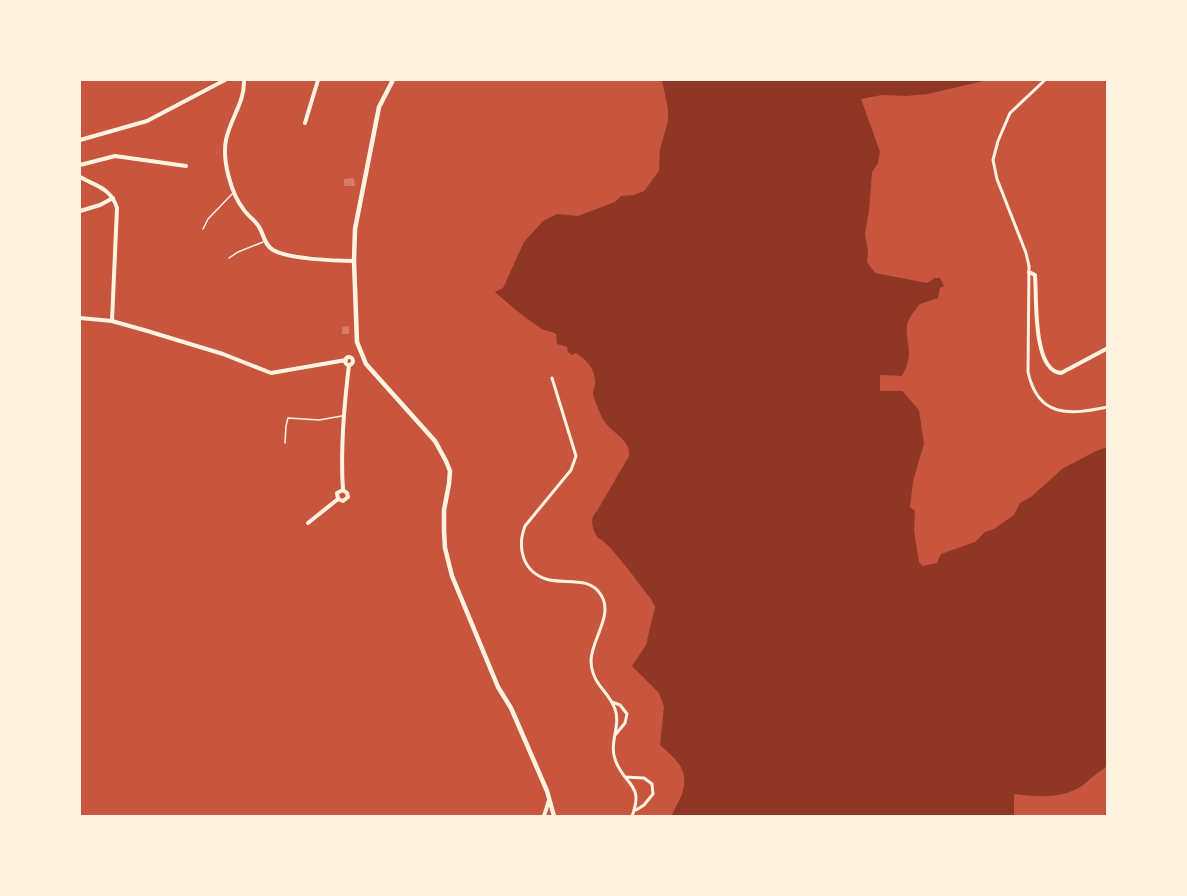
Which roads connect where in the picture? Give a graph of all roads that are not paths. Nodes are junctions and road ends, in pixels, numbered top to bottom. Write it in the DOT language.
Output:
graph roads {
  1 [pos="225,80"];
  2 [pos="244,80"];
  3 [pos="318,80"];
  4 [pos="393,80"];
  5 [pos="1045,80"];
  6 [pos="305,123"];
  7 [pos="80,140"];
  8 [pos="80,165"];
  9 [pos="186,166"];
  10 [pos="80,177"];
  11 [pos="233,193"];
  12 [pos="113,198"];
  13 [pos="80,211"];
  14 [pos="203,229"];
  15 [pos="265,241"];
  16 [pos="229,258"];
  17 [pos="354,261"];
  18 [pos="1029,272"];
  19 [pos="80,318"];
  20 [pos="112,321"];
  21 [pos="1107,348"];
  22 [pos="360,354"];
  23 [pos="347,362"];
  24 [pos="552,378"];
  25 [pos="1107,407"];
  26 [pos="344,416"];
  27 [pos="285,443"];
  28 [pos="343,490"];
  29 [pos="338,499"];
  30 [pos="308,523"];
  31 [pos="611,702"];
  32 [pos="615,736"];
  33 [pos="625,777"];
  34 [pos="549,799"];
  35 [pos="634,811"];
  36 [pos="544,816"];
  37 [pos="554,816"];
  38 [pos="632,816"];
  1 -- 7 [label="street"];
  2 -- 11 [label="street"];
  3 -- 6 [label="street"];
  4 -- 17 [label="street"];
  5 -- 18 [label="street"];
  8 -- 9 [label="street"];
  10 -- 12 [label="street"];
  11 -- 14 [label="lane"];
  11 -- 15 [label="street"];
  12 -- 13 [label="street"];
  12 -- 20 [label="street"];
  15 -- 16 [label="lane"];
  15 -- 17 [label="street"];
  17 -- 22 [label="street"];
  18 -- 21 [label="street"];
  18 -- 25 [label="street"];
  19 -- 20 [label="street"];
  20 -- 23 [label="street"];
  22 -- 23 [label="street"];
  22 -- 34 [label="street"];
  23 -- 26 [label="street"];
  24 -- 31 [label="street"];
  26 -- 27 [label="lane"];
  26 -- 28 [label="street"];
  28 -- 29 [label="street"];
  28 -- 29 [label="street"];
  29 -- 30 [label="street"];
  31 -- 32 [label="street"];
  31 -- 32 [label="street"];
  32 -- 33 [label="street"];
  33 -- 35 [label="street"];
  33 -- 35 [label="street"];
  34 -- 36 [label="street"];
  34 -- 37 [label="street"];
  35 -- 38 [label="street"];
}
